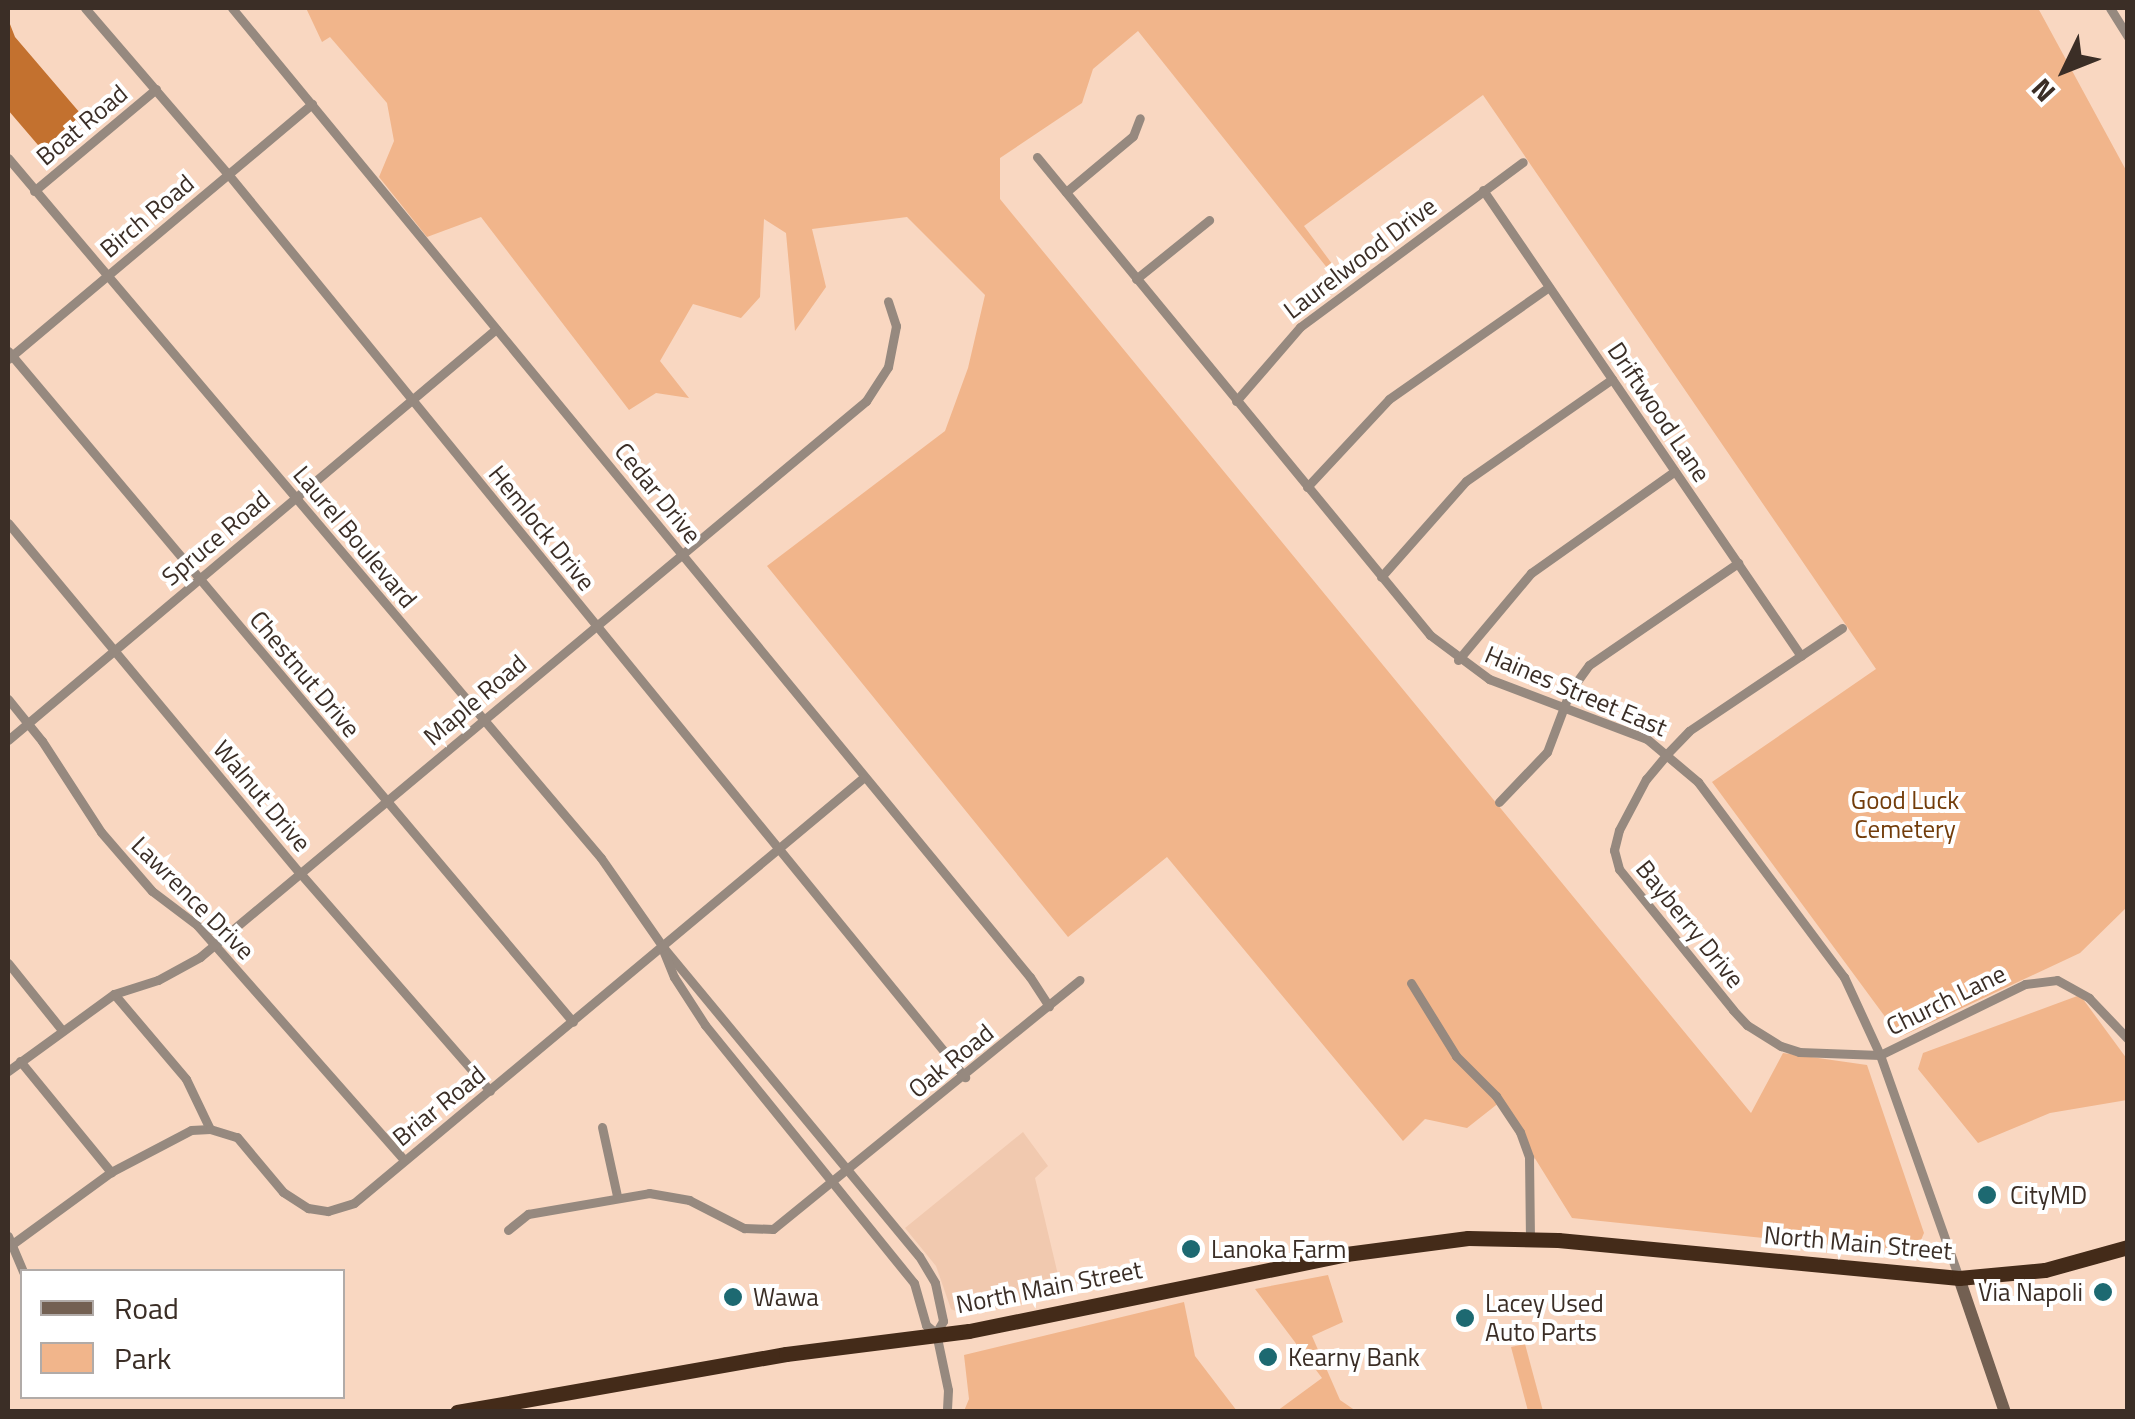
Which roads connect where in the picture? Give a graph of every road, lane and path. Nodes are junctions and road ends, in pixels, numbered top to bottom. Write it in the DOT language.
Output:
graph roads {
  1 [pos="84,8"];
  2 [pos="232,8"];
  3 [pos="2110,8"];
  4 [pos="2128,37"];
  5 [pos="156,90"];
  6 [pos="312,104"];
  7 [pos="1140,118"];
  8 [pos="1036,157"];
  9 [pos="8,158"];
  10 [pos="1522,162"];
  11 [pos="228,174"];
  12 [pos="1483,190"];
  13 [pos="34,191"];
  14 [pos="1066,192"];
  15 [pos="1209,220"];
  16 [pos="107,276"];
  17 [pos="1136,279"];
  18 [pos="1548,287"];
  19 [pos="888,300"];
  20 [pos="496,329"];
  21 [pos="9,355"];
  22 [pos="1612,379"];
  23 [pos="410,400"];
  24 [pos="1236,401"];
  25 [pos="1675,471"];
  26 [pos="1307,488"];
  27 [pos="295,497"];
  28 [pos="8,524"];
  29 [pos="681,552"];
  30 [pos="1738,564"];
  31 [pos="1381,577"];
  32 [pos="199,578"];
  33 [pos="595,625"];
  34 [pos="1842,628"];
  35 [pos="113,650"];
  36 [pos="1801,656"];
  37 [pos="1458,660"];
  38 [pos="8,698"];
  39 [pos="1565,708"];
  40 [pos="483,720"];
  41 [pos="28,723"];
  42 [pos="8,740"];
  43 [pos="1668,753"];
  44 [pos="863,778"];
  45 [pos="385,801"];
  46 [pos="1499,802"];
  47 [pos="780,849"];
  48 [pos="300,873"];
  49 [pos="215,945"];
  50 [pos="662,947"];
  51 [pos="8,964"];
  52 [pos="1079,980"];
  53 [pos="1411,983"];
  54 [pos="114,994"];
  55 [pos="1049,1006"];
  56 [pos="573,1022"];
  57 [pos="61,1029"];
  58 [pos="2128,1038"];
  59 [pos="1880,1055"];
  60 [pos="20,1061"];
  61 [pos="8,1072"];
  62 [pos="965,1077"];
  63 [pos="490,1090"];
  64 [pos="602,1127"];
  65 [pos="210,1129"];
  66 [pos="404,1160"];
  67 [pos="112,1172"];
  68 [pos="848,1172"];
  69 [pos="833,1183"];
  70 [pos="618,1196"];
  71 [pos="890,1224"];
  72 [pos="508,1230"];
  73 [pos="876,1235"];
  74 [pos="1530,1238"];
  75 [pos="9,1240"];
  76 [pos="2128,1247"];
  77 [pos="21,1269"];
  78 [pos="1958,1278"];
  79 [pos="936,1332"];
  80 [pos="457,1412"];
  81 [pos="947,1412"];
  82 [pos="2004,1412"];
  1 -- 5 [label="street, Hemlock Drive"];
  2 -- 6 [label="street, Cedar Drive"];
  3 -- 4 [label="street"];
  5 -- 11 [label="street, Hemlock Drive"];
  5 -- 13 [label="street, Boat Road"];
  6 -- 11 [label="street, Birch Road"];
  6 -- 20 [label="street, Cedar Drive"];
  7 -- 14 [label="street"];
  8 -- 14 [label="street, Haines Street East"];
  9 -- 13 [label="street, Laurel Boulevard"];
  10 -- 12 [label="street, Laurelwood Drive"];
  11 -- 16 [label="street, Birch Road"];
  11 -- 23 [label="street, Hemlock Drive"];
  12 -- 18 [label="street, Driftwood Lane"];
  12 -- 24 [label="street, Laurelwood Drive"];
  13 -- 16 [label="street, Laurel Boulevard"];
  14 -- 17 [label="street, Haines Street East"];
  15 -- 17 [label="street"];
  16 -- 21 [label="street, Birch Road"];
  16 -- 27 [label="street, Laurel Boulevard"];
  17 -- 24 [label="street, Haines Street East"];
  18 -- 22 [label="street, Driftwood Lane"];
  18 -- 26 [label="street"];
  19 -- 29 [label="street, Maple Road"];
  20 -- 23 [label="street, Spruce Road"];
  20 -- 29 [label="street, Cedar Drive"];
  21 -- 32 [label="street, Chestnut Drive"];
  22 -- 25 [label="street, Driftwood Lane"];
  22 -- 31 [label="street"];
  23 -- 27 [label="street, Spruce Road"];
  23 -- 33 [label="street, Hemlock Drive"];
  24 -- 26 [label="street, Haines Street East"];
  25 -- 30 [label="street, Driftwood Lane"];
  25 -- 37 [label="street"];
  26 -- 31 [label="street, Haines Street East"];
  27 -- 32 [label="street, Spruce Road"];
  27 -- 40 [label="street, Laurel Boulevard"];
  28 -- 35 [label="street, Walnut Drive"];
  29 -- 33 [label="street, Maple Road"];
  29 -- 44 [label="street, Cedar Drive"];
  30 -- 36 [label="street, Driftwood Lane"];
  30 -- 39 [label="street"];
  31 -- 37 [label="street, Haines Street East"];
  32 -- 35 [label="street, Spruce Road"];
  32 -- 45 [label="street, Chestnut Drive"];
  33 -- 40 [label="street, Maple Road"];
  33 -- 47 [label="street, Hemlock Drive"];
  34 -- 36 [label="street, Bayberry Drive"];
  35 -- 41 [label="street, Spruce Road"];
  35 -- 48 [label="street, Walnut Drive"];
  36 -- 43 [label="street, Bayberry Drive"];
  37 -- 39 [label="street, Haines Street East"];
  38 -- 41 [label="street, Lawrence Drive"];
  39 -- 43 [label="street, Haines Street East"];
  39 -- 46 [label="street"];
  40 -- 45 [label="street, Maple Road"];
  40 -- 50 [label="street, Laurel Boulevard"];
  41 -- 42 [label="street, Spruce Road"];
  41 -- 49 [label="street, Lawrence Drive"];
  43 -- 59 [label="street, Haines Street East"];
  43 -- 59 [label="street, Bayberry Drive"];
  44 -- 47 [label="street, Briar Road"];
  44 -- 55 [label="street, Cedar Drive"];
  45 -- 48 [label="street, Maple Road"];
  45 -- 56 [label="street, Chestnut Drive"];
  47 -- 50 [label="street, Briar Road"];
  47 -- 62 [label="street, Hemlock Drive"];
  48 -- 49 [label="street, Maple Road"];
  48 -- 63 [label="street, Walnut Drive"];
  49 -- 54 [label="street, Maple Road"];
  49 -- 66 [label="street, Lawrence Drive"];
  50 -- 56 [label="street, Briar Road"];
  50 -- 68 [label="street, Laurel Boulevard"];
  50 -- 69 [label="street, Laurel Boulevard"];
  51 -- 57 [label="street"];
  52 -- 55 [label="street, Oak Road"];
  53 -- 74 [label="street"];
  54 -- 57 [label="street, Maple Road"];
  54 -- 65 [label="street"];
  55 -- 62 [label="street, Oak Road"];
  56 -- 63 [label="street, Briar Road"];
  57 -- 60 [label="street, Maple Road"];
  58 -- 59 [label="street, Church Lane"];
  59 -- 78 [label="street, Haines Street East"];
  60 -- 61 [label="street, Maple Road"];
  60 -- 67 [label="street"];
  62 -- 68 [label="street, Oak Road"];
  63 -- 66 [label="street, Briar Road"];
  64 -- 70 [label="street"];
  65 -- 66 [label="street, Briar Road"];
  65 -- 67 [label="street"];
  67 -- 75 [label="street"];
  68 -- 69 [label="street, Oak Road"];
  68 -- 71 [label="street, Laurel Boulevard"];
  69 -- 70 [label="street, Oak Road"];
  69 -- 73 [label="street, Laurel Boulevard"];
  70 -- 72 [label="street"];
  71 -- 73 [label="street"];
  71 -- 79 [label="street, Laurel Boulevard"];
  73 -- 79 [label="street, Laurel Boulevard"];
  74 -- 78 [label="highway, North Main Street"];
  74 -- 79 [label="highway, North Main Street"];
  75 -- 77 [label="street"];
  76 -- 78 [label="highway, North Main Street"];
  78 -- 82 [label="street"];
  79 -- 80 [label="highway, North Main Street"];
  79 -- 81 [label="street, Laurel Boulevard"];
}
